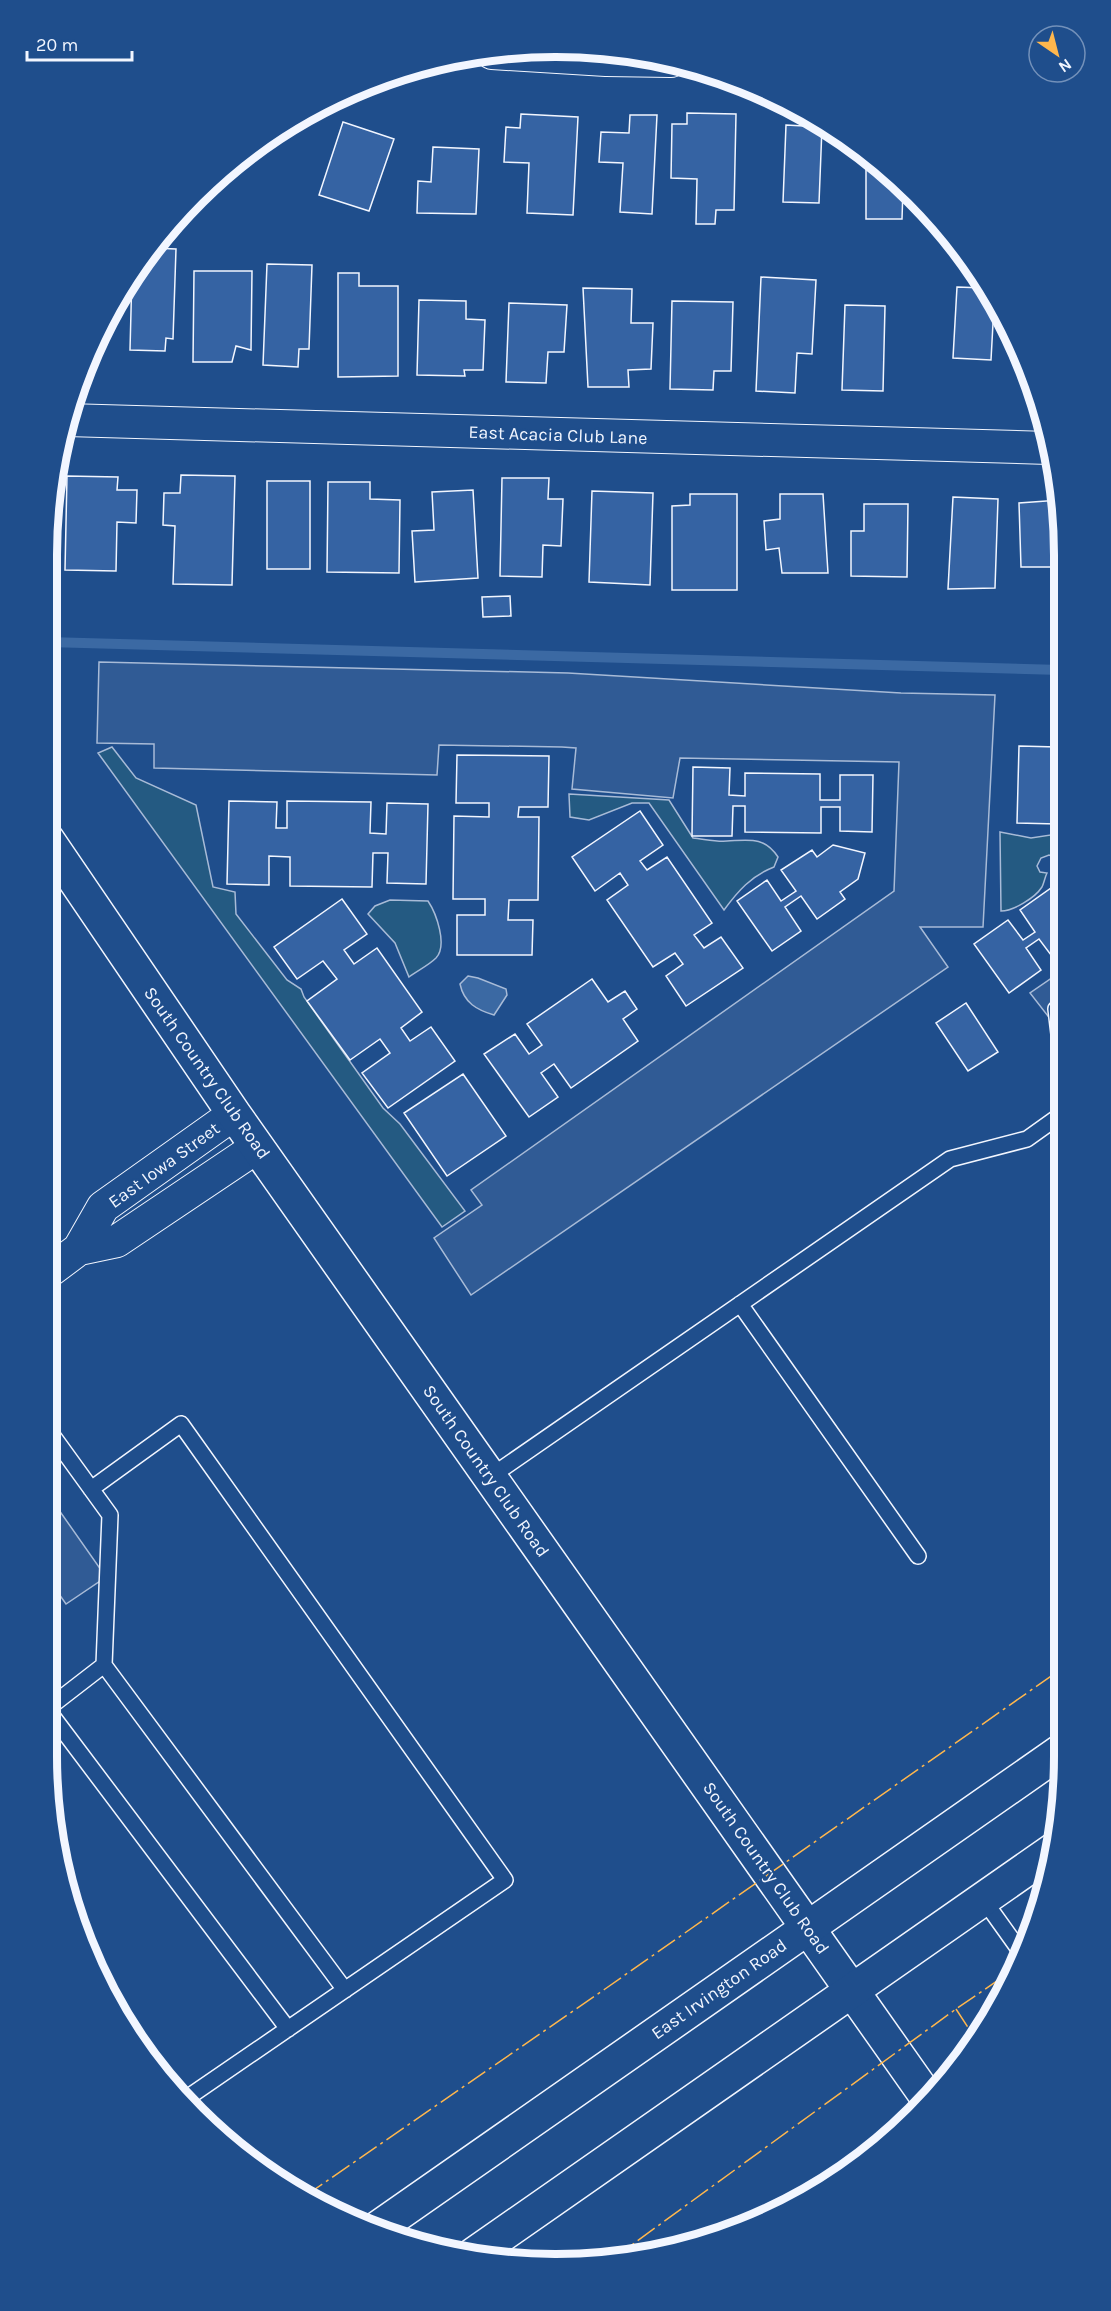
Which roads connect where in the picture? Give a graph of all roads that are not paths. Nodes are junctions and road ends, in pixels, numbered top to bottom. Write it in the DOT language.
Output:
graph roads {
  1 [pos="558,57"];
  2 [pos="611,60"];
  3 [pos="76,420"];
  4 [pos="1041,446"];
  5 [pos="57,855"];
  6 [pos="234,1114"];
  7 [pos="1054,1119"];
  8 [pos="257,1147"];
  9 [pos="79,1249"];
  10 [pos="57,1265"];
  11 [pos="740,1304"];
  12 [pos="57,1444"];
  13 [pos="490,1477"];
  14 [pos="90,1490"];
  15 [pos="918,1556"];
  16 [pos="104,1665"];
  17 [pos="57,1701"];
  18 [pos="57,1724"];
  19 [pos="1054,1756"];
  20 [pos="1043,1857"];
  21 [pos="983,1899"];
  22 [pos="809,1927"];
  23 [pos="1016,1945"];
  24 [pos="345,1990"];
  25 [pos="852,1990"];
  26 [pos="288,2030"];
  27 [pos="923,2092"];
  28 [pos="191,2095"];
  29 [pos="384,2224"];
  30 [pos="482,2249"];
  1 -- 2 [label="street"];
  3 -- 4 [label="street, East Acacia Club Lane"];
  5 -- 6 [label="street, South Country Club Road"];
  6 -- 8 [label="street, South Country Club Road"];
  6 -- 9 [label="street, East Iowa Street"];
  7 -- 11 [label="lane"];
  8 -- 9 [label="street, East Iowa Street"];
  8 -- 13 [label="street, South Country Club Road"];
  9 -- 10 [label="street, East Iowa Street"];
  11 -- 13 [label="lane"];
  11 -- 15 [label="lane"];
  12 -- 14 [label="lane"];
  13 -- 22 [label="street, South Country Club Road"];
  14 -- 16 [label="lane"];
  14 -- 24 [label="lane"];
  16 -- 17 [label="lane"];
  16 -- 24 [label="lane"];
  18 -- 26 [label="lane"];
  19 -- 22 [label="street, East Irvington Road"];
  20 -- 21 [label="street"];
  21 -- 23 [label="lane"];
  21 -- 25 [label="street"];
  22 -- 25 [label="street, South Country Club Road"];
  22 -- 29 [label="street, East Irvington Road"];
  24 -- 26 [label="lane"];
  25 -- 27 [label="street, South Country Club Road"];
  25 -- 30 [label="street"];
  26 -- 28 [label="lane"];
}
